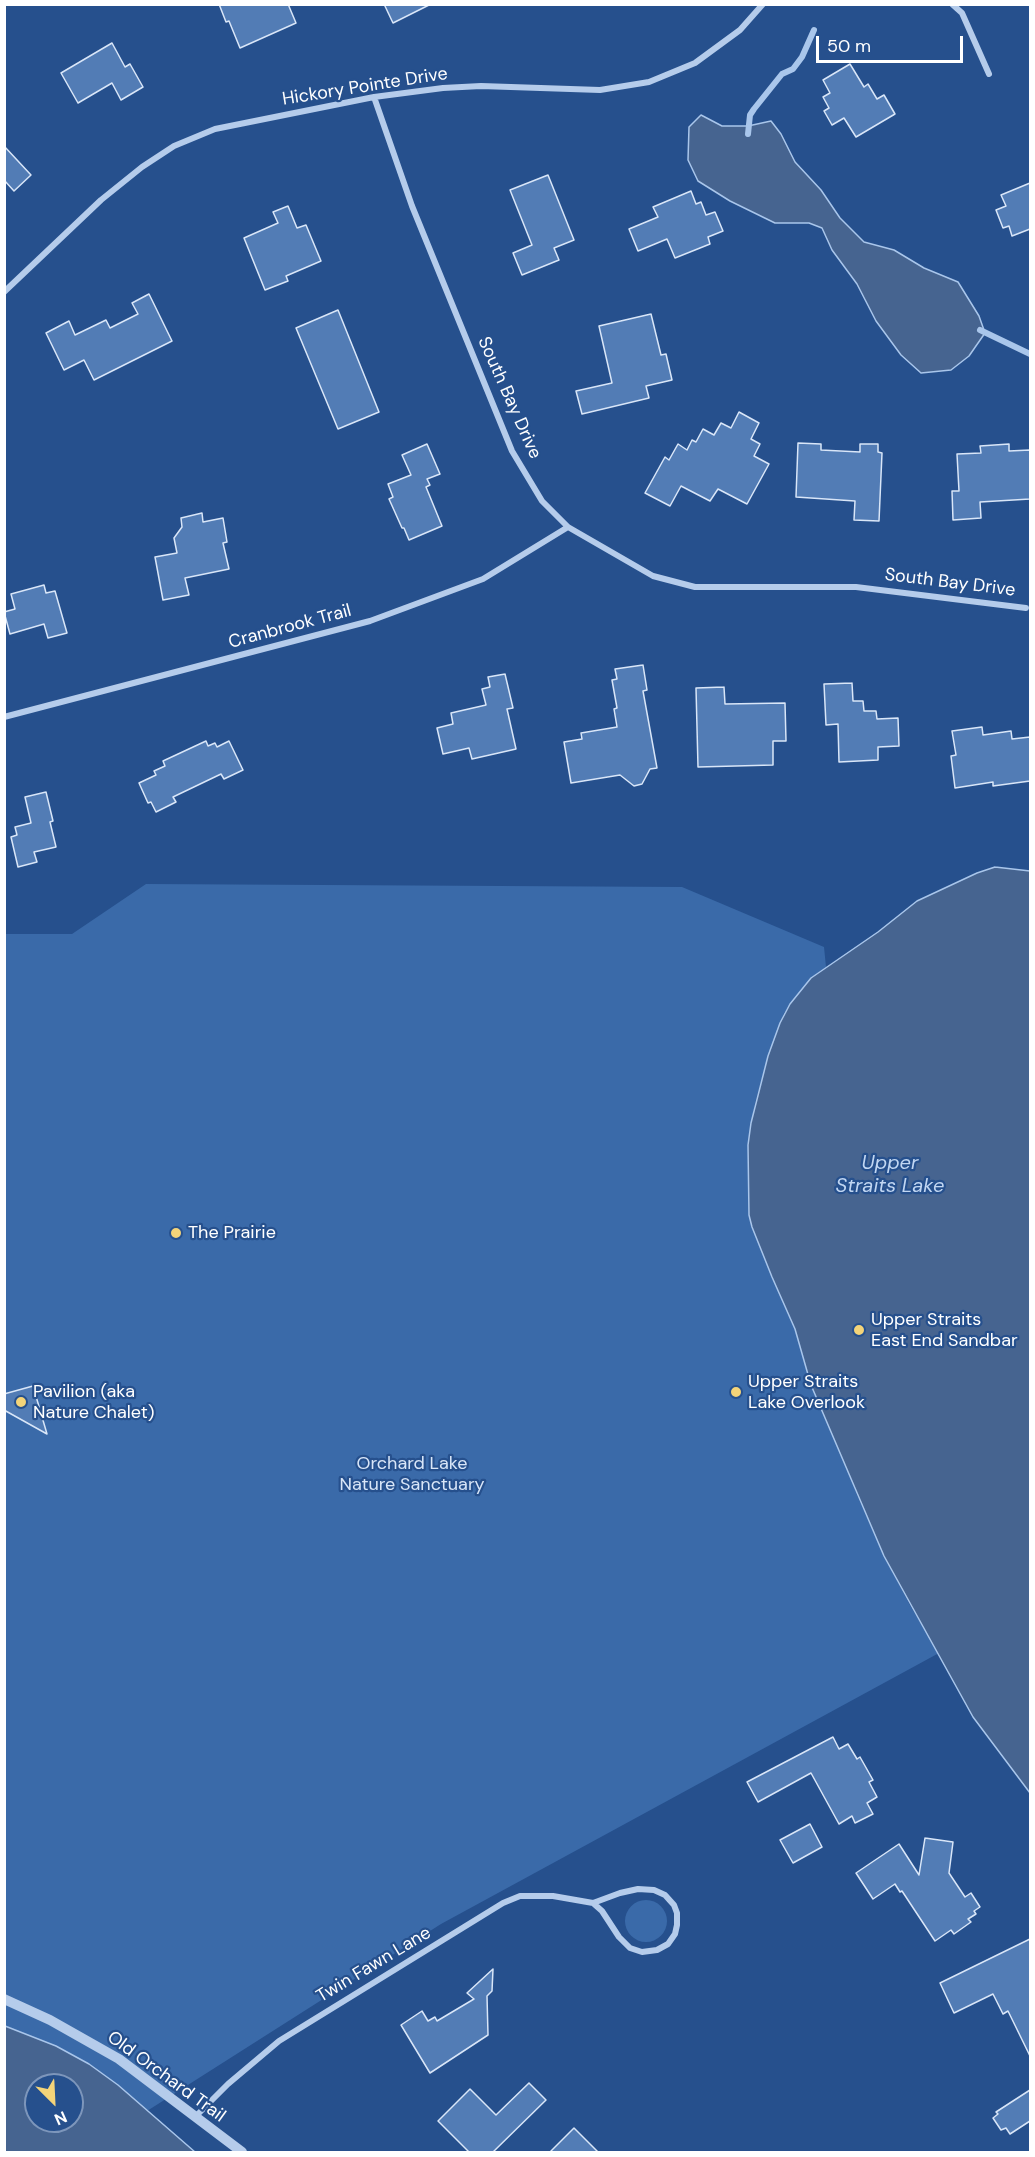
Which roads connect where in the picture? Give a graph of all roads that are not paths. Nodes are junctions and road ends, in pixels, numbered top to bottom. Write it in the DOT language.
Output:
graph roads {
  1 [pos="763,4"];
  2 [pos="952,4"];
  3 [pos="989,74"];
  4 [pos="374,97"];
  5 [pos="4,292"];
  6 [pos="567,528"];
  7 [pos="1026,608"];
  8 [pos="4,717"];
  9 [pos="593,1903"];
  10 [pos="4,1999"];
  11 [pos="195,2116"];
  12 [pos="242,2152"];
  1 -- 4 [label="street, Hickory Pointe Drive"];
  2 -- 3 [label="street"];
  4 -- 5 [label="street, Hickory Pointe Drive"];
  4 -- 6 [label="street, South Bay Drive"];
  6 -- 7 [label="street, South Bay Drive"];
  6 -- 8 [label="street, Cranbrook Trail"];
  9 -- 9 [label="street, Twin Fawn Lane"];
  9 -- 11 [label="street, Twin Fawn Lane"];
  10 -- 11 [label="street, Old Orchard Trail"];
  11 -- 12 [label="street, Old Orchard Trail"];
}
